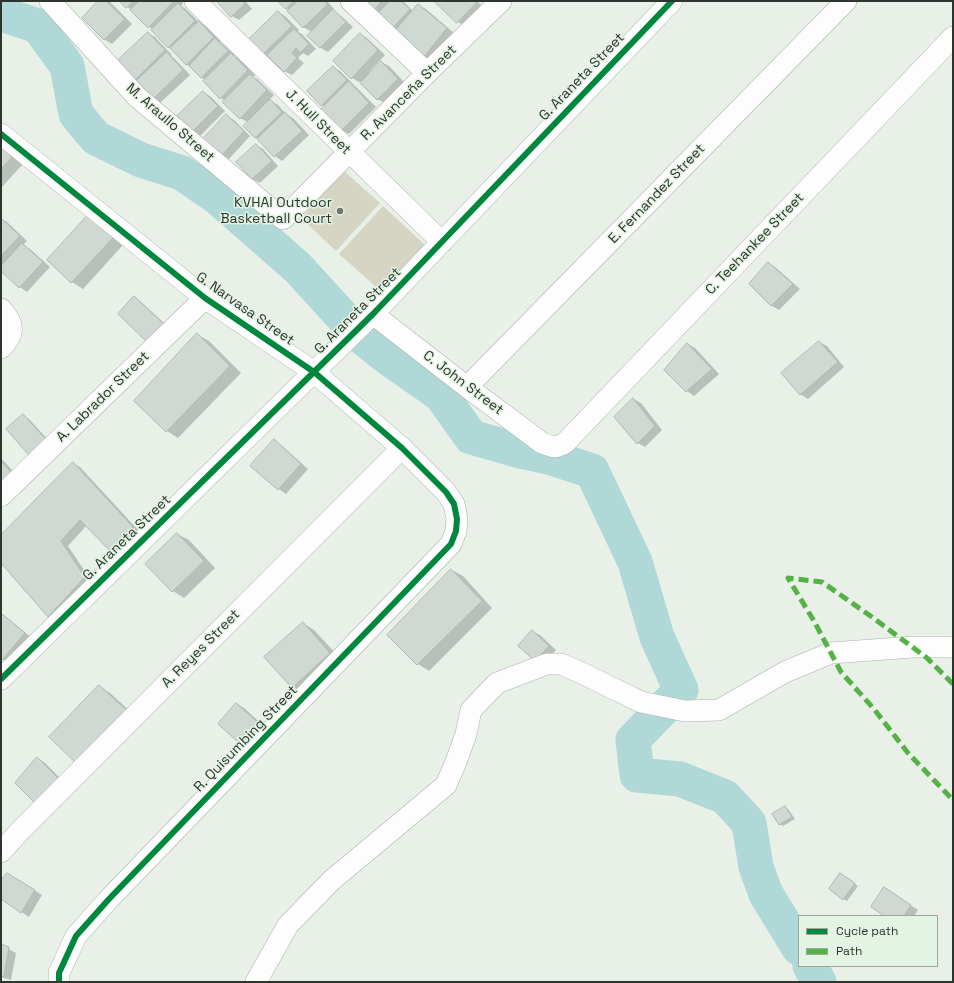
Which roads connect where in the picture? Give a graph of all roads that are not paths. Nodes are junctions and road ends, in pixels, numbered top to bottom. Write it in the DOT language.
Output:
graph roads {
  1 [pos="50,1"];
  2 [pos="195,1"];
  3 [pos="351,1"];
  4 [pos="501,1"];
  5 [pos="672,1"];
  6 [pos="846,1"];
  7 [pos="953,37"];
  8 [pos="427,73"];
  9 [pos="1,134"];
  10 [pos="349,153"];
  11 [pos="283,219"];
  12 [pos="442,242"];
  13 [pos="205,298"];
  14 [pos="1,309"];
  15 [pos="373,314"];
  16 [pos="1,348"];
  17 [pos="314,372"];
  18 [pos="467,387"];
  19 [pos="555,447"];
  20 [pos="402,448"];
  21 [pos="1,496"];
  22 [pos="457,519"];
  23 [pos="953,647"];
  24 [pos="1,679"];
  25 [pos="1,852"];
  26 [pos="59,982"];
  27 [pos="256,982"];
  1 -- 11 [label="street, M. Araullo Street"];
  2 -- 10 [label="street, J. Hull Street"];
  3 -- 8 [label="street"];
  4 -- 8 [label="street, R. Avanceña Street"];
  5 -- 12 [label="street, G. Araneta Street"];
  6 -- 18 [label="street, E. Fernandez Street"];
  7 -- 19 [label="street, C. Teehankee Street"];
  8 -- 10 [label="street, R. Avanceña Street"];
  9 -- 13 [label="street, G. Narvasa Street"];
  10 -- 11 [label="street, R. Avanceña Street"];
  10 -- 12 [label="street, J. Hull Street"];
  12 -- 15 [label="street, G. Araneta Street"];
  13 -- 17 [label="street, G. Narvasa Street"];
  13 -- 21 [label="street, A. Labrador Street"];
  14 -- 16 [label="street"];
  15 -- 17 [label="street, G. Araneta Street"];
  15 -- 18 [label="street, C. John Street"];
  17 -- 20 [label="street, G. Narvasa Street"];
  17 -- 24 [label="street, G. Araneta Street"];
  18 -- 19 [label="street, C. John Street"];
  20 -- 22 [label="street, G. Narvasa Street"];
  20 -- 25 [label="street, A. Reyes Street"];
  22 -- 26 [label="street, R. Quisumbing Street"];
  23 -- 27 [label="street"];
}
